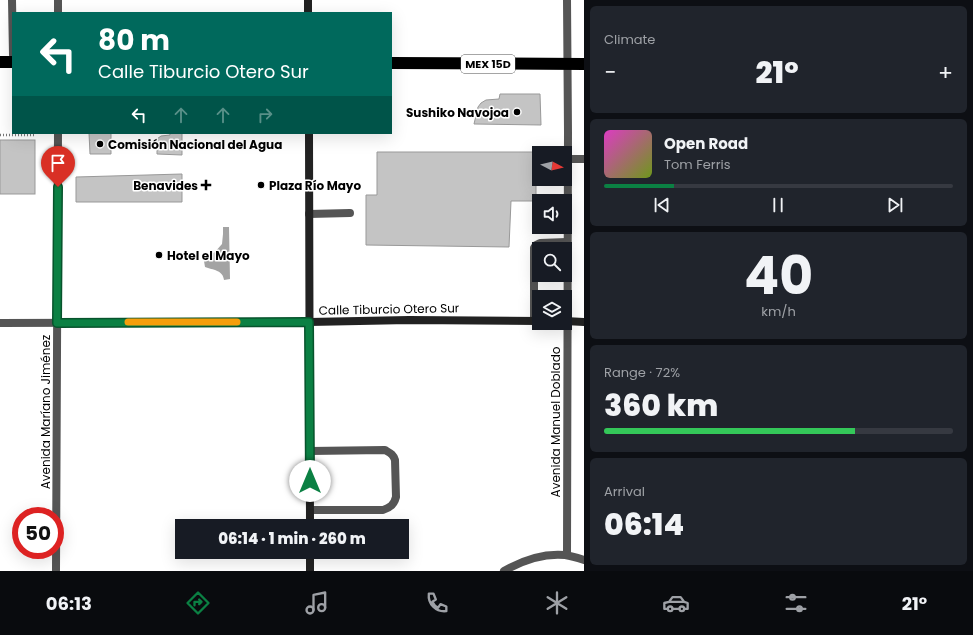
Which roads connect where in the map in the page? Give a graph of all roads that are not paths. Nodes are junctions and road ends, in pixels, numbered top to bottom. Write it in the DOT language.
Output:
graph roads {
  1 [pos="12,0"];
  2 [pos="58,0"];
  3 [pos="308,0"];
  4 [pos="567,0"];
  5 [pos="12,12"];
  6 [pos="58,12"];
  7 [pos="308,12"];
  8 [pos="0,62"];
  9 [pos="12,62"];
  10 [pos="392,63"];
  11 [pos="567,64"];
  12 [pos="584,64"];
  13 [pos="58,134"];
  14 [pos="309,134"];
  15 [pos="568,146"];
  16 [pos="572,159"];
  17 [pos="584,159"];
  18 [pos="568,186"];
  19 [pos="350,213"];
  20 [pos="309,214"];
  21 [pos="567,242"];
  22 [pos="532,321"];
  23 [pos="572,321"];
  24 [pos="309,322"];
  25 [pos="584,322"];
  26 [pos="0,323"];
  27 [pos="57,323"];
  28 [pos="566,330"];
  29 [pos="310,451"];
  30 [pos="310,510"];
  31 [pos="310,519"];
  32 [pos="567,556"];
  33 [pos="310,559"];
  34 [pos="584,560"];
  35 [pos="56,571"];
  36 [pos="310,571"];
  37 [pos="504,571"];
  1 -- 5 [label="street"];
  2 -- 6 [label="street"];
  3 -- 7 [label="main road"];
  4 -- 11 [label="street, Avenida Manuel Doblado"];
  8 -- 9 [label="highway"];
  10 -- 11 [label="highway, MEX 15D"];
  11 -- 12 [label="highway, MEX 15D"];
  11 -- 15 [label="street, Avenida Manuel Doblado"];
  13 -- 27 [label="street, Avenida Maríano Jiménez"];
  14 -- 20 [label="main road"];
  16 -- 17 [label="street"];
  18 -- 21 [label="street, Avenida Manuel Doblado"];
  19 -- 20 [label="street"];
  20 -- 24 [label="main road"];
  22 -- 24 [label="main road, Calle Tiburcio Otero Sur"];
  23 -- 25 [label="main road"];
  24 -- 27 [label="street, Calle Tiburcio Otero Sur"];
  24 -- 29 [label="main road"];
  26 -- 27 [label="street, Calle Tiburcio Otero Sur"];
  27 -- 35 [label="street, Avenida Maríano Jiménez"];
  28 -- 32 [label="street, Avenida Manuel Doblado"];
  29 -- 30 [label="main road"];
  29 -- 30 [label="street"];
  30 -- 31 [label="main road"];
  32 -- 34 [label="street"];
  32 -- 37 [label="street"];
  33 -- 36 [label="main road"];
}
